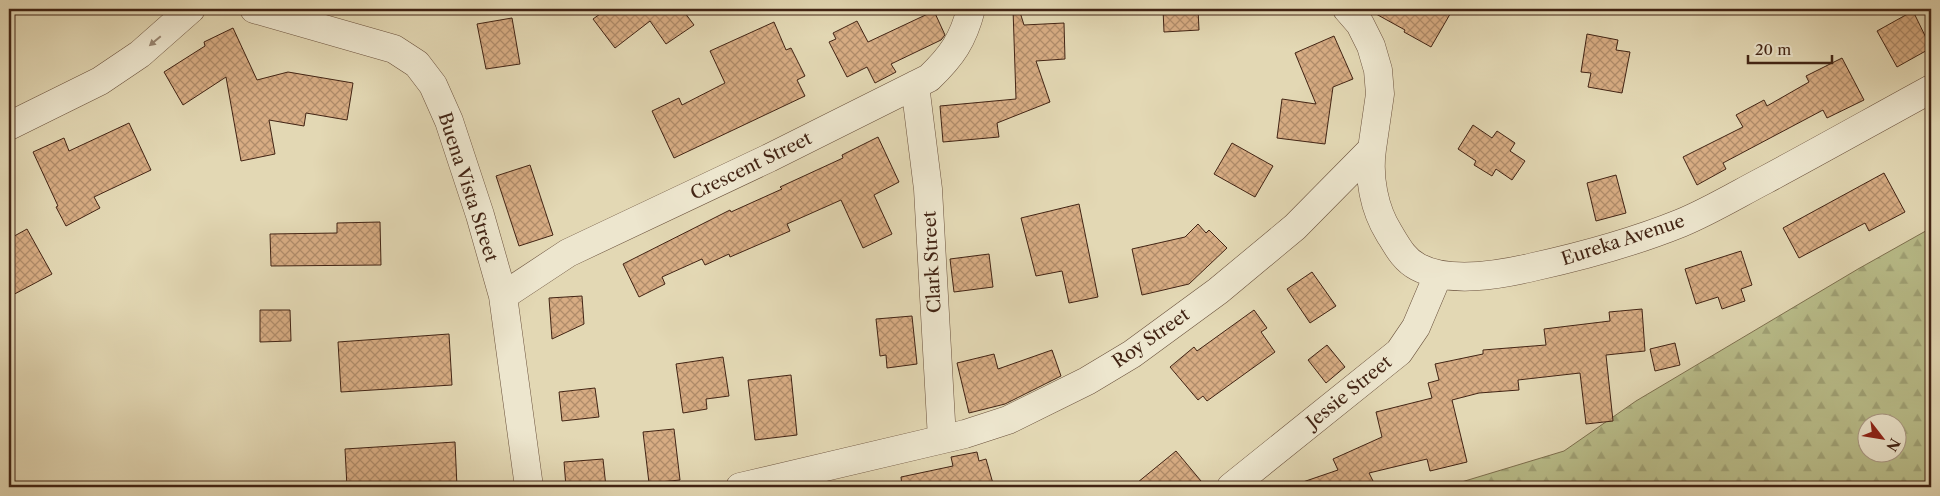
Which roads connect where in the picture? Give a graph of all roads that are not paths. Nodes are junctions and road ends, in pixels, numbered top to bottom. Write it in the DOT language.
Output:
graph roads {
  1 [pos="191,9"];
  2 [pos="254,9"];
  3 [pos="971,9"];
  4 [pos="1347,9"];
  5 [pos="915,85"];
  6 [pos="1931,89"];
  7 [pos="9,126"];
  8 [pos="1372,149"];
  9 [pos="1438,275"];
  10 [pos="503,296"];
  11 [pos="942,439"];
  12 [pos="530,487"];
  13 [pos="740,487"];
  14 [pos="1231,487"];
  1 -- 7 [label="street, one-way"];
  2 -- 10 [label="street, Buena Vista Street"];
  3 -- 5 [label="street, Crescent Street"];
  4 -- 8 [label="street"];
  5 -- 10 [label="street, Crescent Street"];
  5 -- 11 [label="street, Clark Street"];
  6 -- 9 [label="street, Eureka Avenue"];
  8 -- 9 [label="street, Eureka Avenue"];
  8 -- 11 [label="street, Roy Street"];
  9 -- 14 [label="street, Jessie Street"];
  10 -- 12 [label="street, Buena Vista Street"];
  11 -- 13 [label="street, Roy Street"];
}
